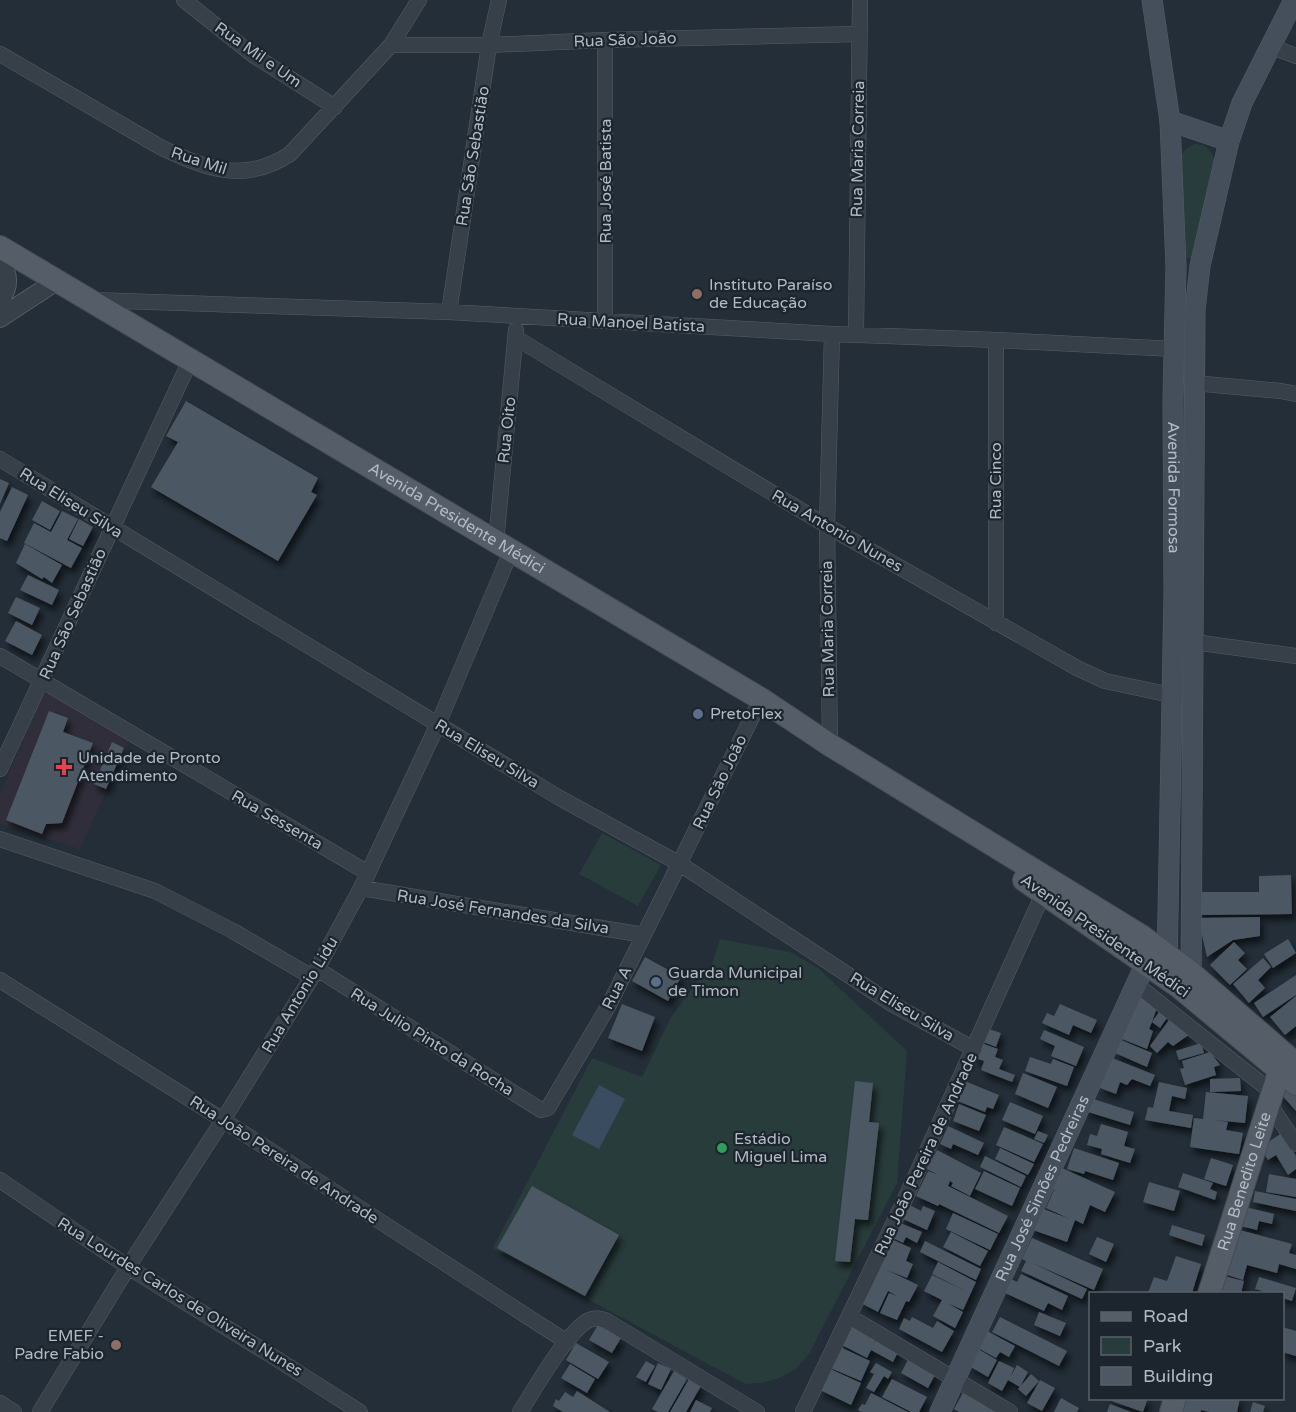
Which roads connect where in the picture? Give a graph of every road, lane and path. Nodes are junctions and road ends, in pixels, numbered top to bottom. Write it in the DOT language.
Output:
graph roads {
  1 [pos="184,0"];
  2 [pos="419,0"];
  3 [pos="499,0"];
  4 [pos="860,0"];
  5 [pos="1152,0"];
  6 [pos="1294,0"];
  7 [pos="859,34"];
  8 [pos="605,40"];
  9 [pos="391,45"];
  10 [pos="489,45"];
  11 [pos="1270,46"];
  12 [pos="0,54"];
  13 [pos="1296,56"];
  14 [pos="335,107"];
  15 [pos="1170,121"];
  16 [pos="1229,141"];
  17 [pos="0,247"];
  18 [pos="0,260"];
  19 [pos="1200,266"];
  20 [pos="1176,267"];
  21 [pos="58,280"];
  22 [pos="1,298"];
  23 [pos="88,300"];
  24 [pos="449,312"];
  25 [pos="517,317"];
  26 [pos="0,318"];
  27 [pos="605,321"];
  28 [pos="832,334"];
  29 [pos="856,334"];
  30 [pos="516,338"];
  31 [pos="996,339"];
  32 [pos="1174,349"];
  33 [pos="190,361"];
  34 [pos="1194,383"];
  35 [pos="1296,394"];
  36 [pos="0,459"];
  37 [pos="1184,482"];
  38 [pos="827,526"];
  39 [pos="112,528"];
  40 [pos="503,547"];
  41 [pos="1183,593"];
  42 [pos="996,623"];
  43 [pos="1194,642"];
  44 [pos="0,656"];
  45 [pos="1296,656"];
  46 [pos="42,682"];
  47 [pos="1171,695"];
  48 [pos="761,699"];
  49 [pos="438,724"];
  50 [pos="830,745"];
  51 [pos="0,769"];
  52 [pos="910,794"];
  53 [pos="0,839"];
  54 [pos="680,864"];
  55 [pos="368,873"];
  56 [pos="361,888"];
  57 [pos="1043,894"];
  58 [pos="644,935"];
  59 [pos="1168,954"];
  60 [pos="1190,972"];
  61 [pos="315,973"];
  62 [pos="1141,975"];
  63 [pos="1167,978"];
  64 [pos="0,980"];
  65 [pos="1191,996"];
  66 [pos="974,1049"];
  67 [pos="1291,1072"];
  68 [pos="1271,1099"];
  69 [pos="548,1108"];
  70 [pos="223,1120"];
  71 [pos="1296,1144"];
  72 [pos="0,1180"];
  73 [pos="128,1267"];
  74 [pos="1209,1292"];
  75 [pos="850,1317"];
  76 [pos="567,1342"];
  77 [pos="955,1378"];
  78 [pos="0,1403"];
  79 [pos="14,1412"];
  80 [pos="40,1412"];
  81 [pos="360,1412"];
  82 [pos="520,1412"];
  83 [pos="757,1412"];
  84 [pos="803,1412"];
  85 [pos="940,1412"];
  86 [pos="1010,1412"];
  1 -- 14 [label="street, Rua Mil e Um"];
  2 -- 9 [label="street, Rua Mil"];
  3 -- 10 [label="street, Rua São Sebastião"];
  4 -- 7 [label="street, Rua Maria Correia"];
  5 -- 15 [label="main road, Avenida Formosa"];
  6 -- 11 [label="main road, Avenida Formosa"];
  7 -- 8 [label="street, Rua São João"];
  7 -- 29 [label="street, Rua Maria Correia"];
  8 -- 10 [label="street, Rua São João"];
  8 -- 27 [label="street, Rua José Batista"];
  9 -- 10 [label="street, Rua São João"];
  9 -- 14 [label="street, Rua Mil"];
  10 -- 24 [label="street, Rua São Sebastião"];
  11 -- 13 [label="street"];
  11 -- 16 [label="main road, Avenida Formosa"];
  12 -- 14 [label="street, Rua Mil"];
  15 -- 16 [label="main road"];
  15 -- 20 [label="main road, Avenida Formosa"];
  16 -- 19 [label="main road, Avenida Formosa"];
  17 -- 21 [label="main road, Avenida Presidente Médici"];
  18 -- 22 [label="street"];
  19 -- 20 [label="main road"];
  19 -- 34 [label="main road, Avenida Formosa"];
  20 -- 32 [label="main road, Avenida Formosa"];
  21 -- 23 [label="main road, Avenida Presidente Médici"];
  21 -- 26 [label="street"];
  23 -- 24 [label="street, Rua Manoel Batista"];
  23 -- 33 [label="main road, Avenida Presidente Médici"];
  24 -- 25 [label="street, Rua Manoel Batista"];
  25 -- 27 [label="street, Rua Manoel Batista"];
  25 -- 30 [label="street, Rua Oito"];
  27 -- 28 [label="street, Rua Manoel Batista"];
  28 -- 29 [label="street, Rua Manoel Batista"];
  28 -- 38 [label="street, Rua Maria Correia"];
  29 -- 31 [label="street, Rua Manoel Batista"];
  30 -- 38 [label="street, Rua Antonio Nunes"];
  30 -- 40 [label="street, Rua Oito"];
  31 -- 32 [label="street, Rua Manoel Batista"];
  31 -- 42 [label="street, Rua Cinco"];
  32 -- 37 [label="main road, Avenida Formosa"];
  33 -- 39 [label="street, Rua São Sebastião"];
  33 -- 40 [label="main road, Avenida Presidente Médici"];
  34 -- 35 [label="street"];
  34 -- 37 [label="main road, Avenida Formosa"];
  36 -- 39 [label="street, Rua Eliseu Silva"];
  37 -- 41 [label="main road, Avenida Formosa"];
  38 -- 42 [label="street, Rua Antonio Nunes"];
  38 -- 50 [label="street, Rua Maria Correia"];
  39 -- 46 [label="street, Rua São Sebastião"];
  39 -- 49 [label="street, Rua Eliseu Silva"];
  40 -- 48 [label="main road, Avenida Presidente Médici"];
  40 -- 49 [label="street, Rua Antonio Lidu"];
  41 -- 43 [label="main road, Avenida Formosa"];
  41 -- 47 [label="main road, Avenida Formosa"];
  42 -- 47 [label="street, Rua Antonio Nunes"];
  43 -- 45 [label="street"];
  43 -- 60 [label="main road, Avenida Formosa"];
  44 -- 46 [label="street, Rua Sessenta"];
  46 -- 51 [label="street, Rua São Sebastião"];
  46 -- 55 [label="street, Rua Sessenta"];
  47 -- 59 [label="main road, Avenida Formosa"];
  48 -- 50 [label="main road, Avenida Presidente Médici"];
  48 -- 54 [label="street, Rua São João"];
  49 -- 54 [label="street, Rua Eliseu Silva"];
  49 -- 55 [label="street, Rua Antonio Lidu"];
  50 -- 52 [label="main road, Avenida Presidente Médici"];
  52 -- 57 [label="main road, Avenida Presidente Médici"];
  52 -- 59 [label="main road, Avenida Presidente Médici"];
  53 -- 61 [label="street, Rua Julio Pinto da Rocha"];
  54 -- 58 [label="street, Rua A"];
  54 -- 66 [label="street, Rua Eliseu Silva"];
  55 -- 56 [label="street, Rua Antonio Lidu"];
  56 -- 58 [label="street, Rua José Fernandes da Silva"];
  56 -- 61 [label="street, Rua Antonio Lidu"];
  57 -- 62 [label="main road, Avenida Presidente Médici"];
  57 -- 66 [label="street, Rua João Pereira de Andrade"];
  58 -- 69 [label="street, Rua A"];
  59 -- 60 [label="main road, Avenida Presidente Médici"];
  59 -- 63 [label="main road, Avenida Formosa"];
  60 -- 65 [label="main road, Avenida Formosa"];
  60 -- 67 [label="main road, Avenida Presidente Médici"];
  61 -- 69 [label="street, Rua Julio Pinto da Rocha"];
  61 -- 70 [label="street, Rua Antonio Lidu"];
  62 -- 63 [label="main road, Avenida Presidente Médici"];
  62 -- 68 [label="street"];
  62 -- 77 [label="main road, Rua José Simões Pedreiras"];
  63 -- 65 [label="main road, Avenida Presidente Médici"];
  64 -- 70 [label="street, Rua João Pereira de Andrade"];
  65 -- 67 [label="main road, Avenida Presidente Médici"];
  66 -- 75 [label="street, Rua João Pereira de Andrade"];
  67 -- 68 [label="main road, Rua Benedito Leite"];
  68 -- 71 [label="street"];
  68 -- 74 [label="main road, Rua Benedito Leite"];
  70 -- 73 [label="street, Rua Antonio Lidu"];
  70 -- 76 [label="street, Rua João Pereira de Andrade"];
  72 -- 73 [label="street, Rua Lourdes Carlos de Oliveira Nunes"];
  73 -- 80 [label="street, Rua Antonio Lidu"];
  73 -- 81 [label="street, Rua Lourdes Carlos de Oliveira Nunes"];
  75 -- 77 [label="street"];
  75 -- 84 [label="street, Rua João Pereira de Andrade"];
  76 -- 82 [label="street"];
  76 -- 83 [label="street"];
  77 -- 85 [label="main road, Rua José Simões Pedreiras"];
  77 -- 86 [label="street"];
  78 -- 79 [label="street"];
}
